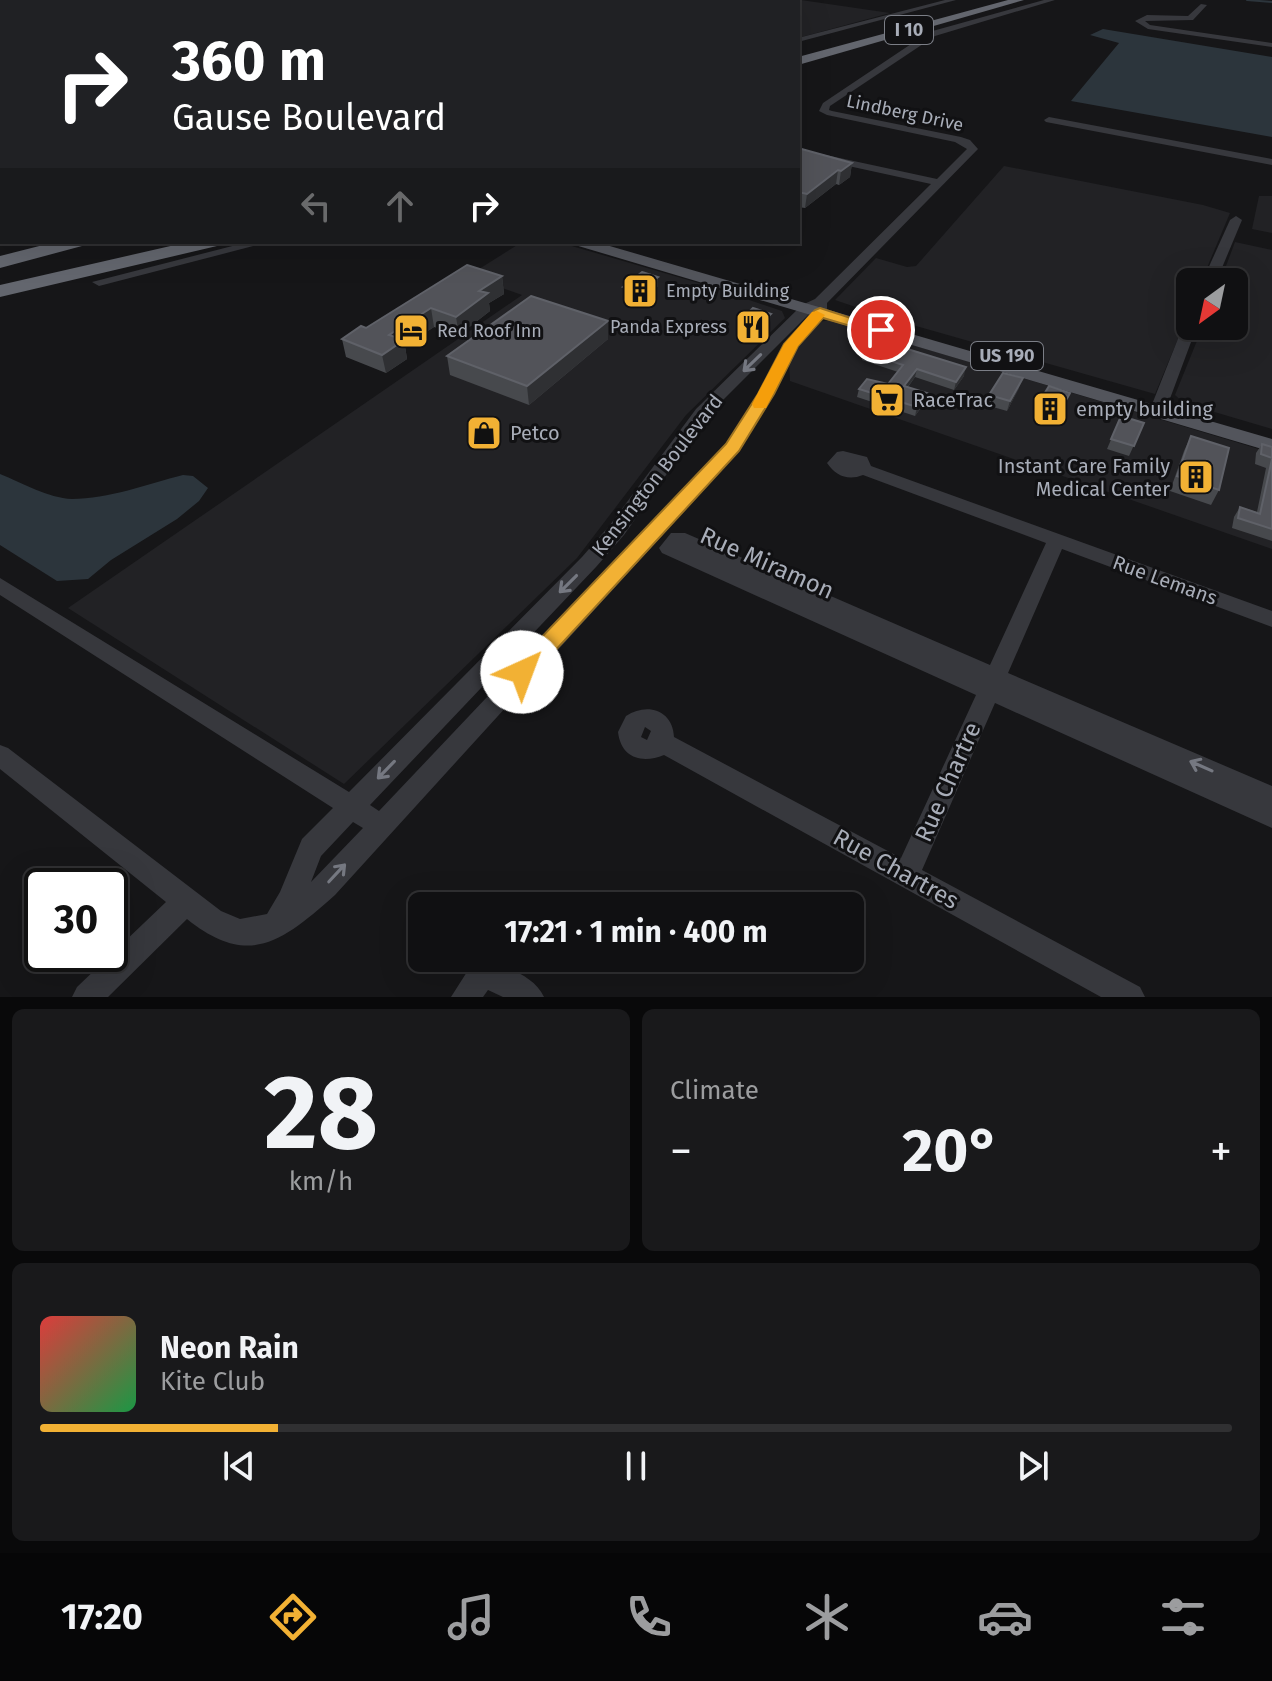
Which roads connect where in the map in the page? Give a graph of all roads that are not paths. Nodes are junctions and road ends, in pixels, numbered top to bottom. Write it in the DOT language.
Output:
graph roads {
  1 [pos="953,0"];
  2 [pos="985,0"];
  3 [pos="1019,0"];
  4 [pos="1052,0"];
  5 [pos="1203,5"];
  6 [pos="800,39"];
  7 [pos="1272,45"];
  8 [pos="800,48"];
  9 [pos="800,60"];
  10 [pos="1049,120"];
  11 [pos="800,152"];
  12 [pos="1272,162"];
  13 [pos="940,183"];
  14 [pos="1236,220"];
  15 [pos="68,244"];
  16 [pos="132,244"];
  17 [pos="202,244"];
  18 [pos="255,244"];
  19 [pos="614,246"];
  20 [pos="0,262"];
  21 [pos="1215,268"];
  22 [pos="0,280"];
  23 [pos="99,282"];
  24 [pos="0,291"];
  25 [pos="816,308"];
  26 [pos="1185,340"];
  27 [pos="1160,407"];
  28 [pos="1272,433"];
  29 [pos="1272,446"];
  30 [pos="863,469"];
  31 [pos="1057,540"];
  32 [pos="0,585"];
  33 [pos="1272,619"];
  34 [pos="992,684"];
  35 [pos="662,742"];
  36 [pos="0,755"];
  37 [pos="1272,798"];
  38 [pos="351,806"];
  39 [pos="1272,817"];
  40 [pos="382,826"];
  41 [pos="907,874"];
  42 [pos="186,901"];
  43 [pos="277,922"];
  44 [pos="87,997"];
  45 [pos="466,997"];
  46 [pos="529,997"];
  47 [pos="1130,997"];
  1 -- 6 [label="street"];
  2 -- 8 [label="highway, I 10"];
  3 -- 9 [label="highway, I 10"];
  4 -- 13 [label="street, Lindberg Drive"];
  5 -- 7 [label="street"];
  10 -- 12 [label="street"];
  11 -- 13 [label="street"];
  13 -- 25 [label="street, Lindberg Drive"];
  14 -- 21 [label="street"];
  15 -- 20 [label="highway"];
  16 -- 22 [label="highway"];
  17 -- 24 [label="highway"];
  18 -- 23 [label="street"];
  19 -- 25 [label="main road, US 190"];
  25 -- 27 [label="main road, US 190"];
  25 -- 38 [label="street, Kensington Boulevard, one-way"];
  25 -- 40 [label="street, Kensington Boulevard"];
  26 -- 27 [label="street"];
  27 -- 28 [label="main road, US 190"];
  27 -- 29 [label="main road, US 190"];
  30 -- 31 [label="street, Rue Lemans"];
  31 -- 33 [label="street, Rue Lemans"];
  31 -- 34 [label="street"];
  32 -- 38 [label="street"];
  34 -- 34 [label="street, Rue Miramon"];
  37 -- 34 [label="street, Rue Miramon, one-way"];
  34 -- 39 [label="street, Rue Miramon"];
  34 -- 41 [label="street, Rue Chartre"];
  35 -- 41 [label="street, Rue Chartres"];
  36 -- 42 [label="street, Kensington Boulevard"];
  38 -- 40 [label="street"];
  38 -- 43 [label="street, Kensington Boulevard"];
  43 -- 40 [label="street, Kensington Boulevard, one-way"];
  41 -- 47 [label="street, Rue Chartres"];
  42 -- 43 [label="street, Kensington Boulevard"];
  42 -- 44 [label="street"];
  45 -- 46 [label="street"];
}
